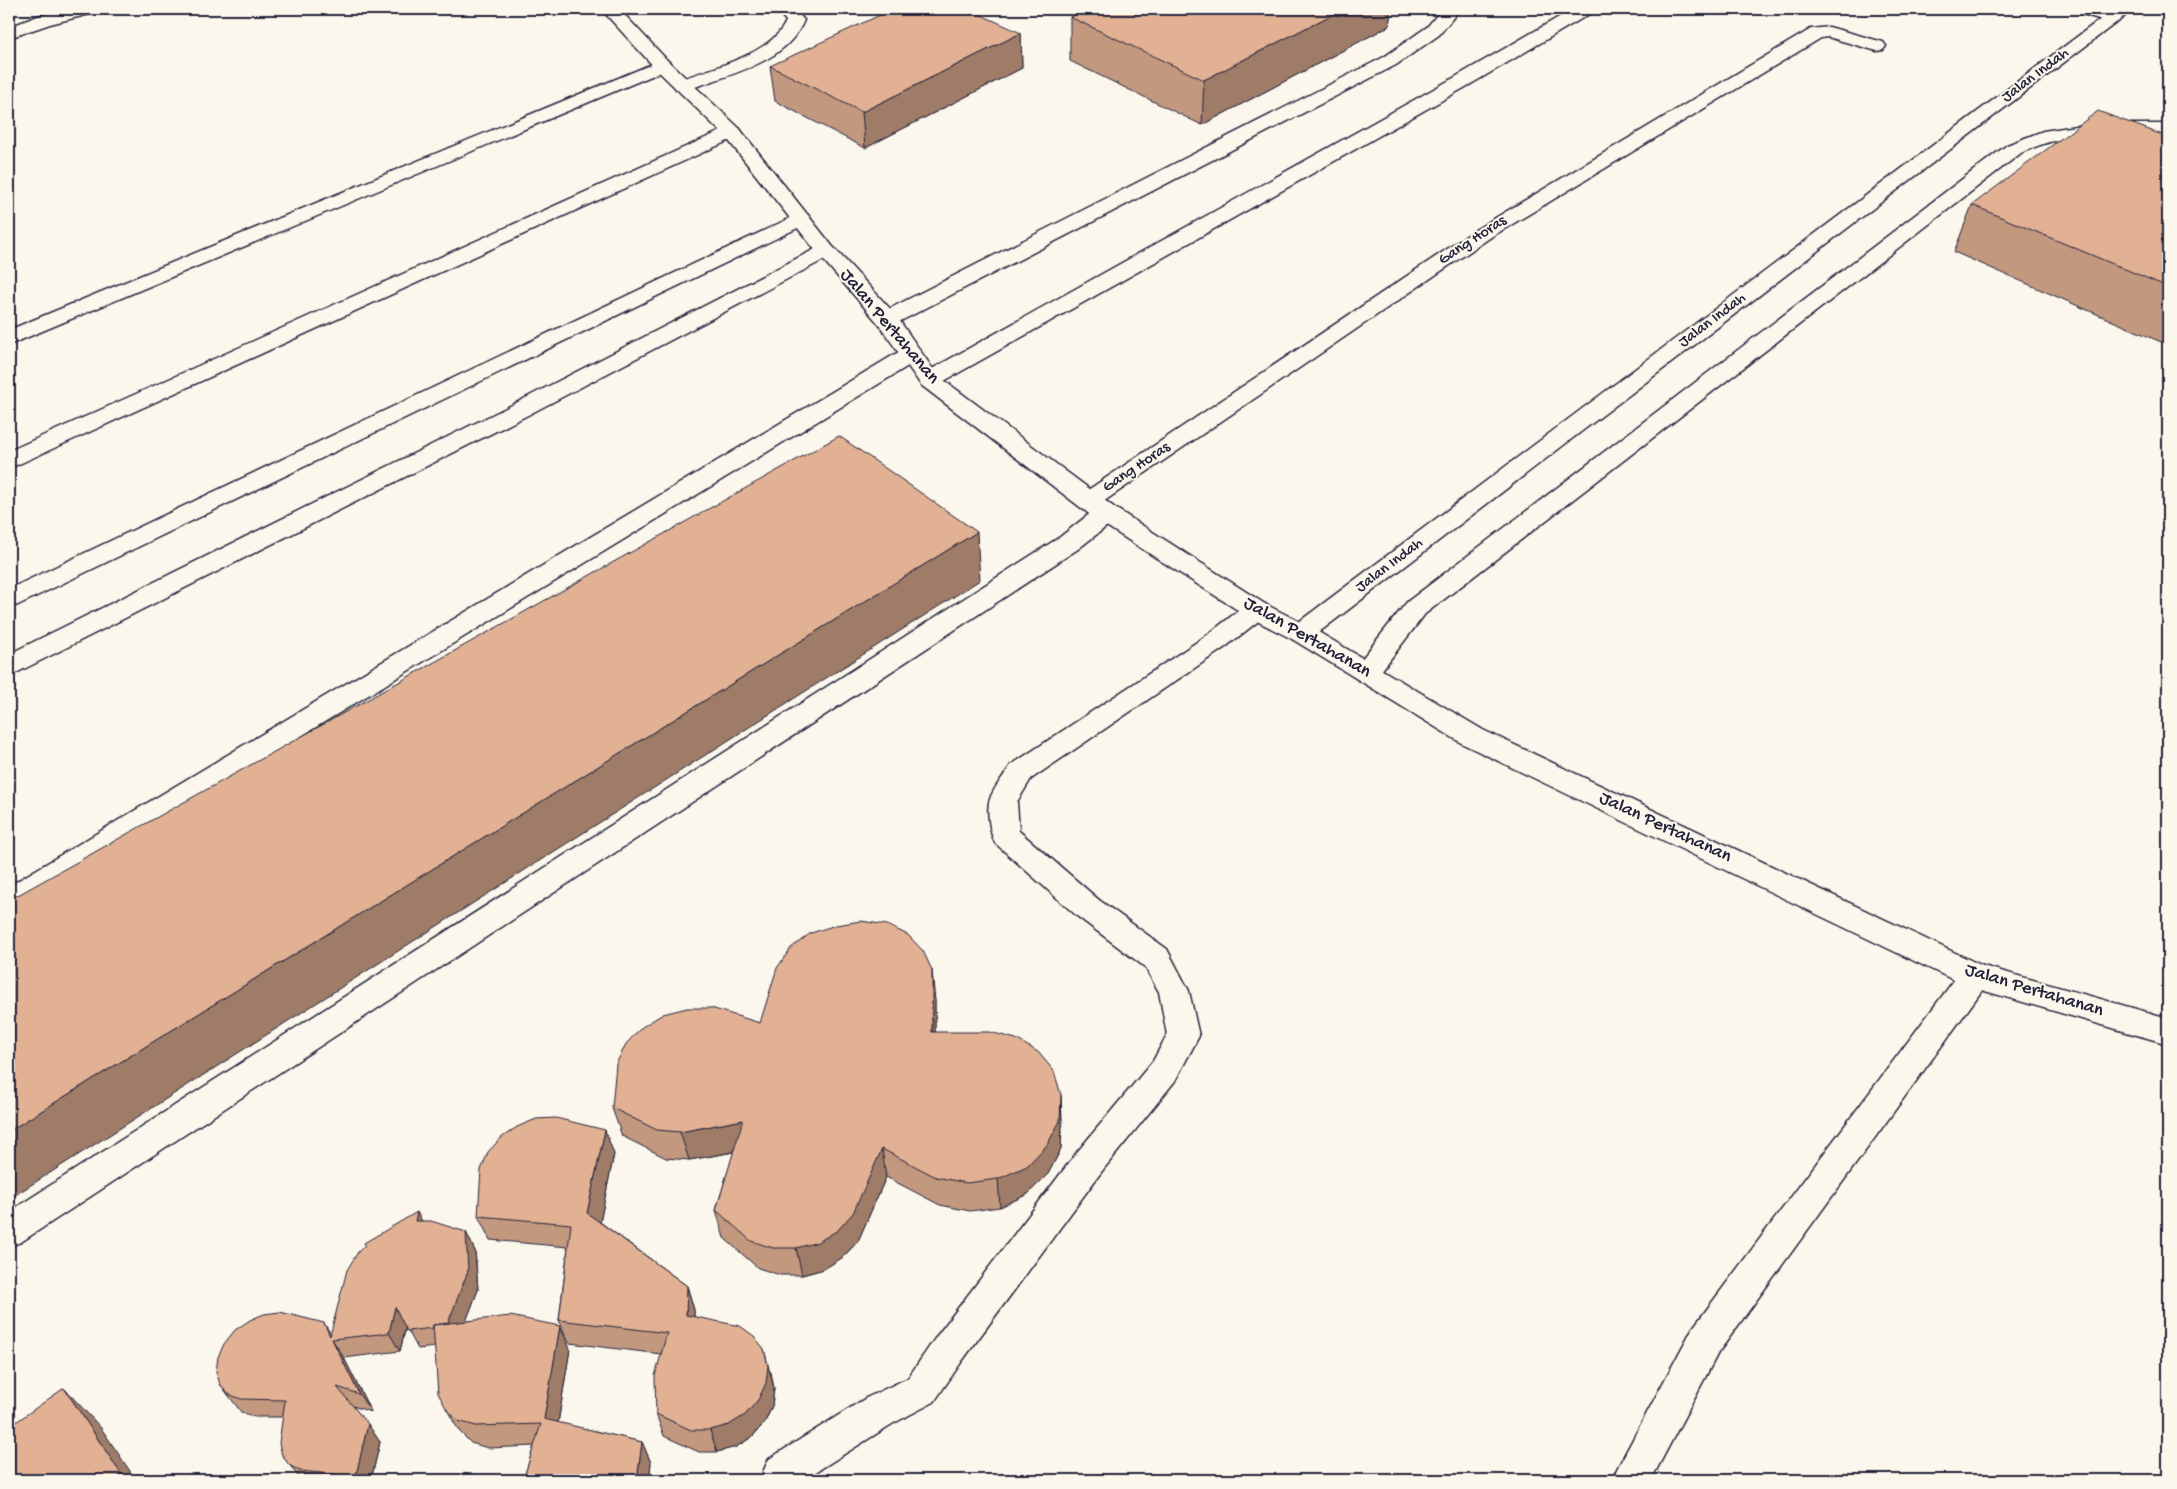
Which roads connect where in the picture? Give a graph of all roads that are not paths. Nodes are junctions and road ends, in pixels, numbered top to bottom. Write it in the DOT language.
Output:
graph roads {
  1 [pos="88,9"];
  2 [pos="610,9"];
  3 [pos="785,9"];
  4 [pos="1451,9"];
  5 [pos="1585,9"];
  6 [pos="2085,9"];
  7 [pos="2118,13"];
  8 [pos="9,32"];
  9 [pos="1877,46"];
  10 [pos="662,65"];
  11 [pos="682,85"];
  12 [pos="2168,130"];
  13 [pos="732,132"];
  14 [pos="801,220"];
  15 [pos="826,251"];
  16 [pos="887,320"];
  17 [pos="9,338"];
  18 [pos="910,355"];
  19 [pos="929,380"];
  20 [pos="9,460"];
  21 [pos="1097,508"];
  22 [pos="9,600"];
  23 [pos="1256,610"];
  24 [pos="1301,633"];
  25 [pos="9,665"];
  26 [pos="1366,672"];
  27 [pos="9,900"];
  28 [pos="1974,976"];
  29 [pos="2168,1031"];
  30 [pos="9,1230"];
  31 [pos="782,1472"];
  32 [pos="1630,1480"];
  1 -- 8 [label="street"];
  2 -- 10 [label="street, Jalan Pertahanan"];
  3 -- 11 [label="street"];
  4 -- 16 [label="street"];
  5 -- 19 [label="street"];
  6 -- 7 [label="street"];
  7 -- 24 [label="street, Jalan Indah"];
  9 -- 21 [label="street, Gang Horas"];
  10 -- 11 [label="street, Jalan Pertahanan"];
  10 -- 17 [label="street"];
  11 -- 13 [label="street, Jalan Pertahanan"];
  12 -- 26 [label="street"];
  13 -- 14 [label="street, Jalan Pertahanan"];
  13 -- 20 [label="street"];
  14 -- 15 [label="street, Jalan Pertahanan"];
  14 -- 22 [label="street"];
  15 -- 16 [label="street, Jalan Pertahanan"];
  15 -- 25 [label="street"];
  16 -- 18 [label="street, Jalan Pertahanan"];
  18 -- 19 [label="street, Jalan Pertahanan"];
  18 -- 27 [label="street"];
  19 -- 21 [label="street, Jalan Pertahanan"];
  21 -- 23 [label="street, Jalan Pertahanan"];
  21 -- 30 [label="street, Gang Horas"];
  23 -- 24 [label="street, Jalan Pertahanan"];
  23 -- 31 [label="street"];
  24 -- 26 [label="street, Jalan Pertahanan"];
  26 -- 28 [label="street, Jalan Pertahanan"];
  28 -- 29 [label="street, Jalan Pertahanan"];
  28 -- 32 [label="street"];
}
